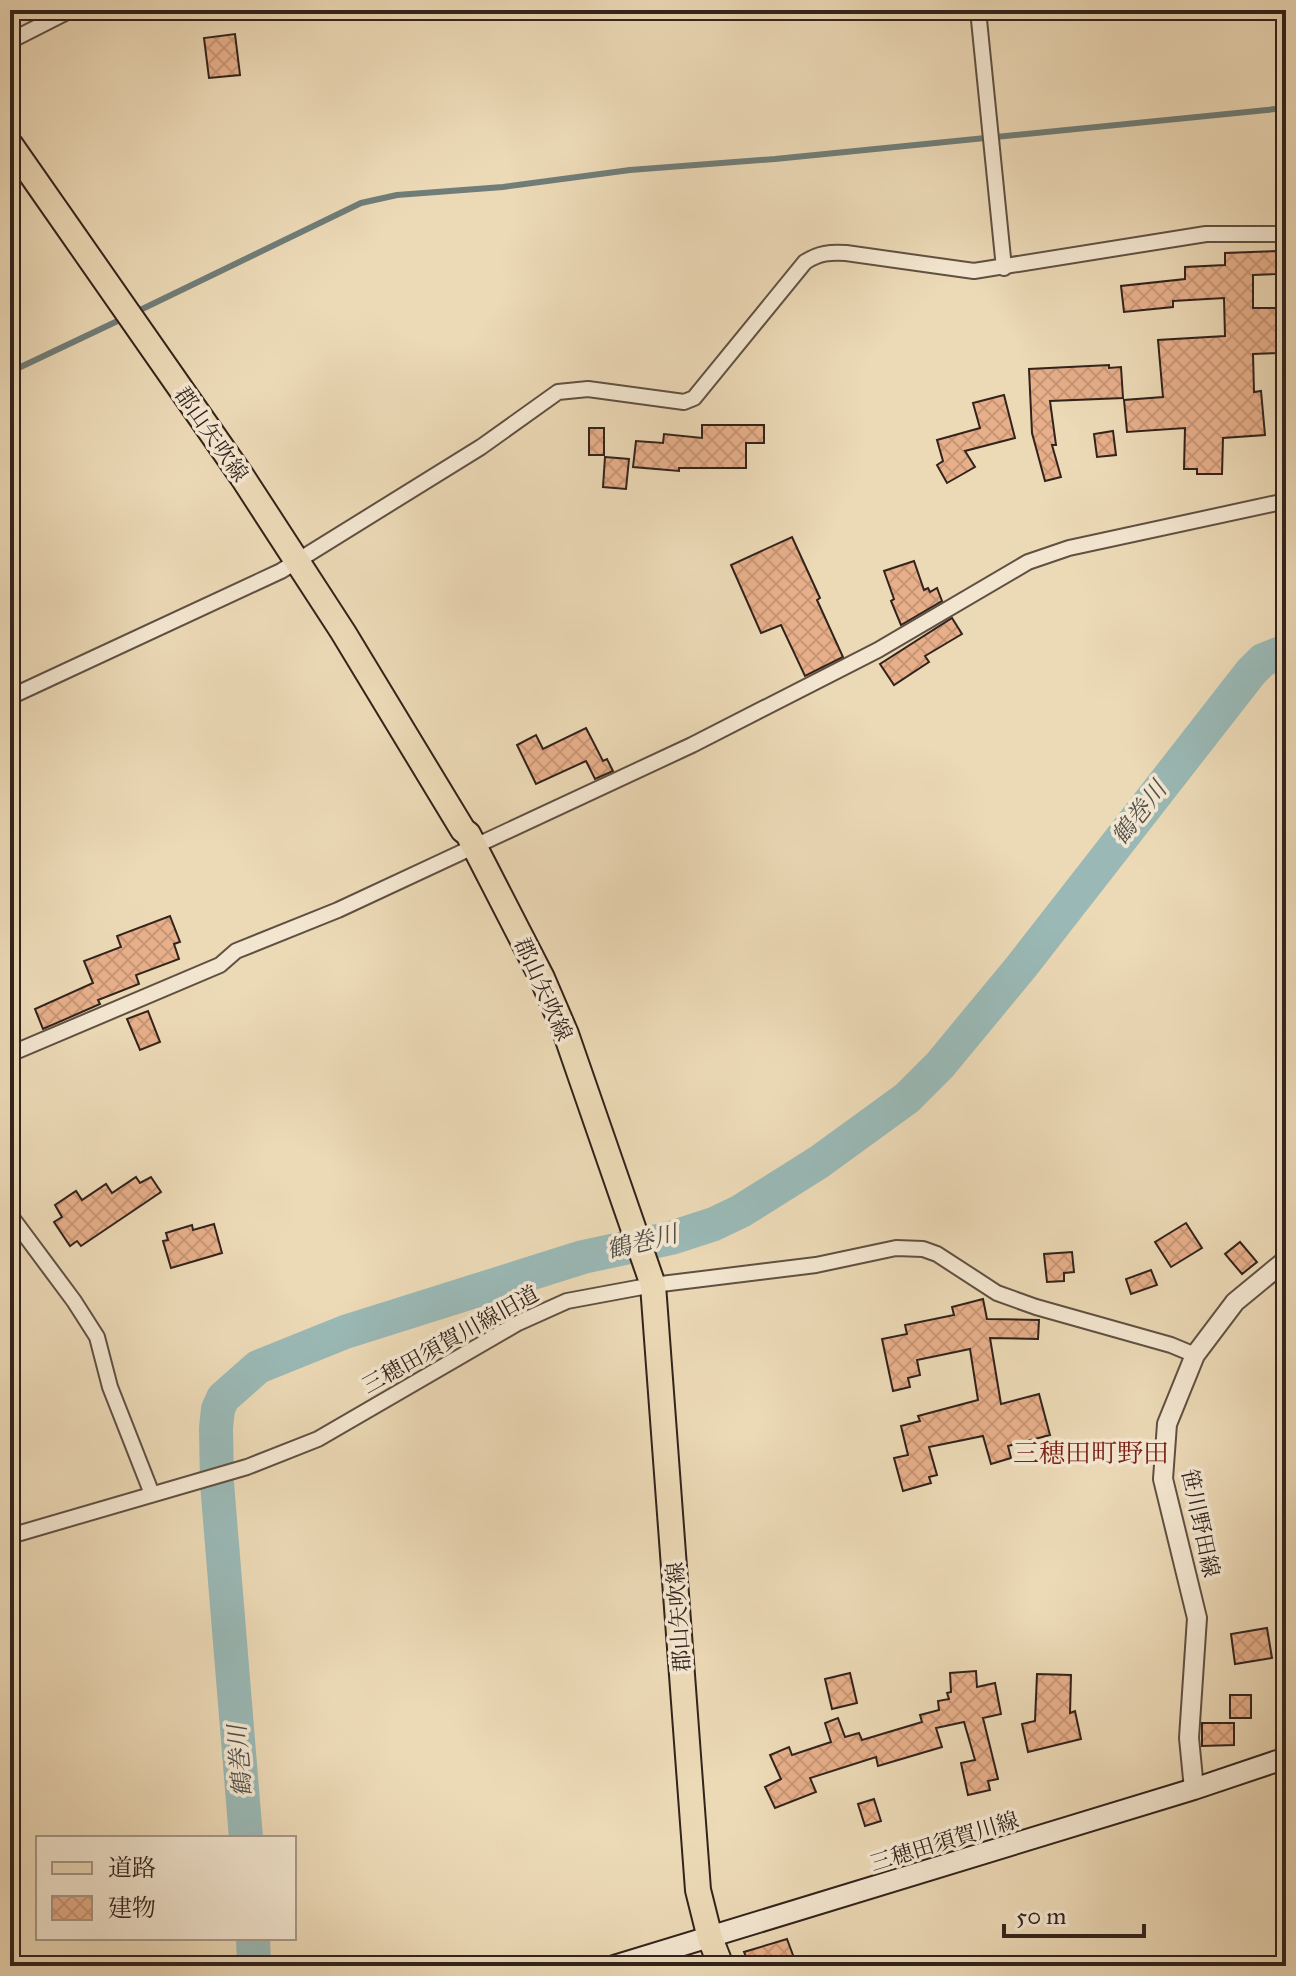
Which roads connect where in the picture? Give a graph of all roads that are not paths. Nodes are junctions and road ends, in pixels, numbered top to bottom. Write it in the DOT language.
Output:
graph roads {
  1 [pos="71,10"];
  2 [pos="978,10"];
  3 [pos="10,41"];
  4 [pos="10,144"];
  5 [pos="1286,234"];
  6 [pos="1004,268"];
  7 [pos="1286,501"];
  8 [pos="296,563"];
  9 [pos="10,697"];
  10 [pos="474,848"];
  11 [pos="10,1054"];
  12 [pos="10,1215"];
  13 [pos="1286,1260"];
  14 [pos="653,1285"];
  15 [pos="1195,1355"];
  16 [pos="152,1494"];
  17 [pos="10,1536"];
  18 [pos="1286,1758"];
  19 [pos="1194,1789"];
  20 [pos="710,1938"];
  21 [pos="614,1966"];
  22 [pos="721,1966"];
  1 -- 3 [label="street"];
  2 -- 6 [label="street"];
  4 -- 8 [label="main road, 郡山矢吹線"];
  5 -- 6 [label="street"];
  6 -- 8 [label="street"];
  7 -- 10 [label="street"];
  8 -- 9 [label="street"];
  8 -- 10 [label="main road, 郡山矢吹線"];
  10 -- 11 [label="street"];
  10 -- 14 [label="main road, 郡山矢吹線"];
  12 -- 16 [label="street"];
  13 -- 15 [label="street, 笹川野田線"];
  14 -- 15 [label="street, 三穂田須賀川線旧道"];
  14 -- 16 [label="street, 三穂田須賀川線旧道"];
  14 -- 20 [label="main road, 郡山矢吹線"];
  15 -- 19 [label="street, 笹川野田線"];
  16 -- 17 [label="street, 三穂田須賀川線旧道"];
  18 -- 19 [label="main road, 三穂田須賀川線"];
  19 -- 20 [label="main road, 三穂田須賀川線"];
  20 -- 21 [label="main road, 三穂田須賀川線"];
  20 -- 22 [label="main road, 郡山矢吹線"];
}
